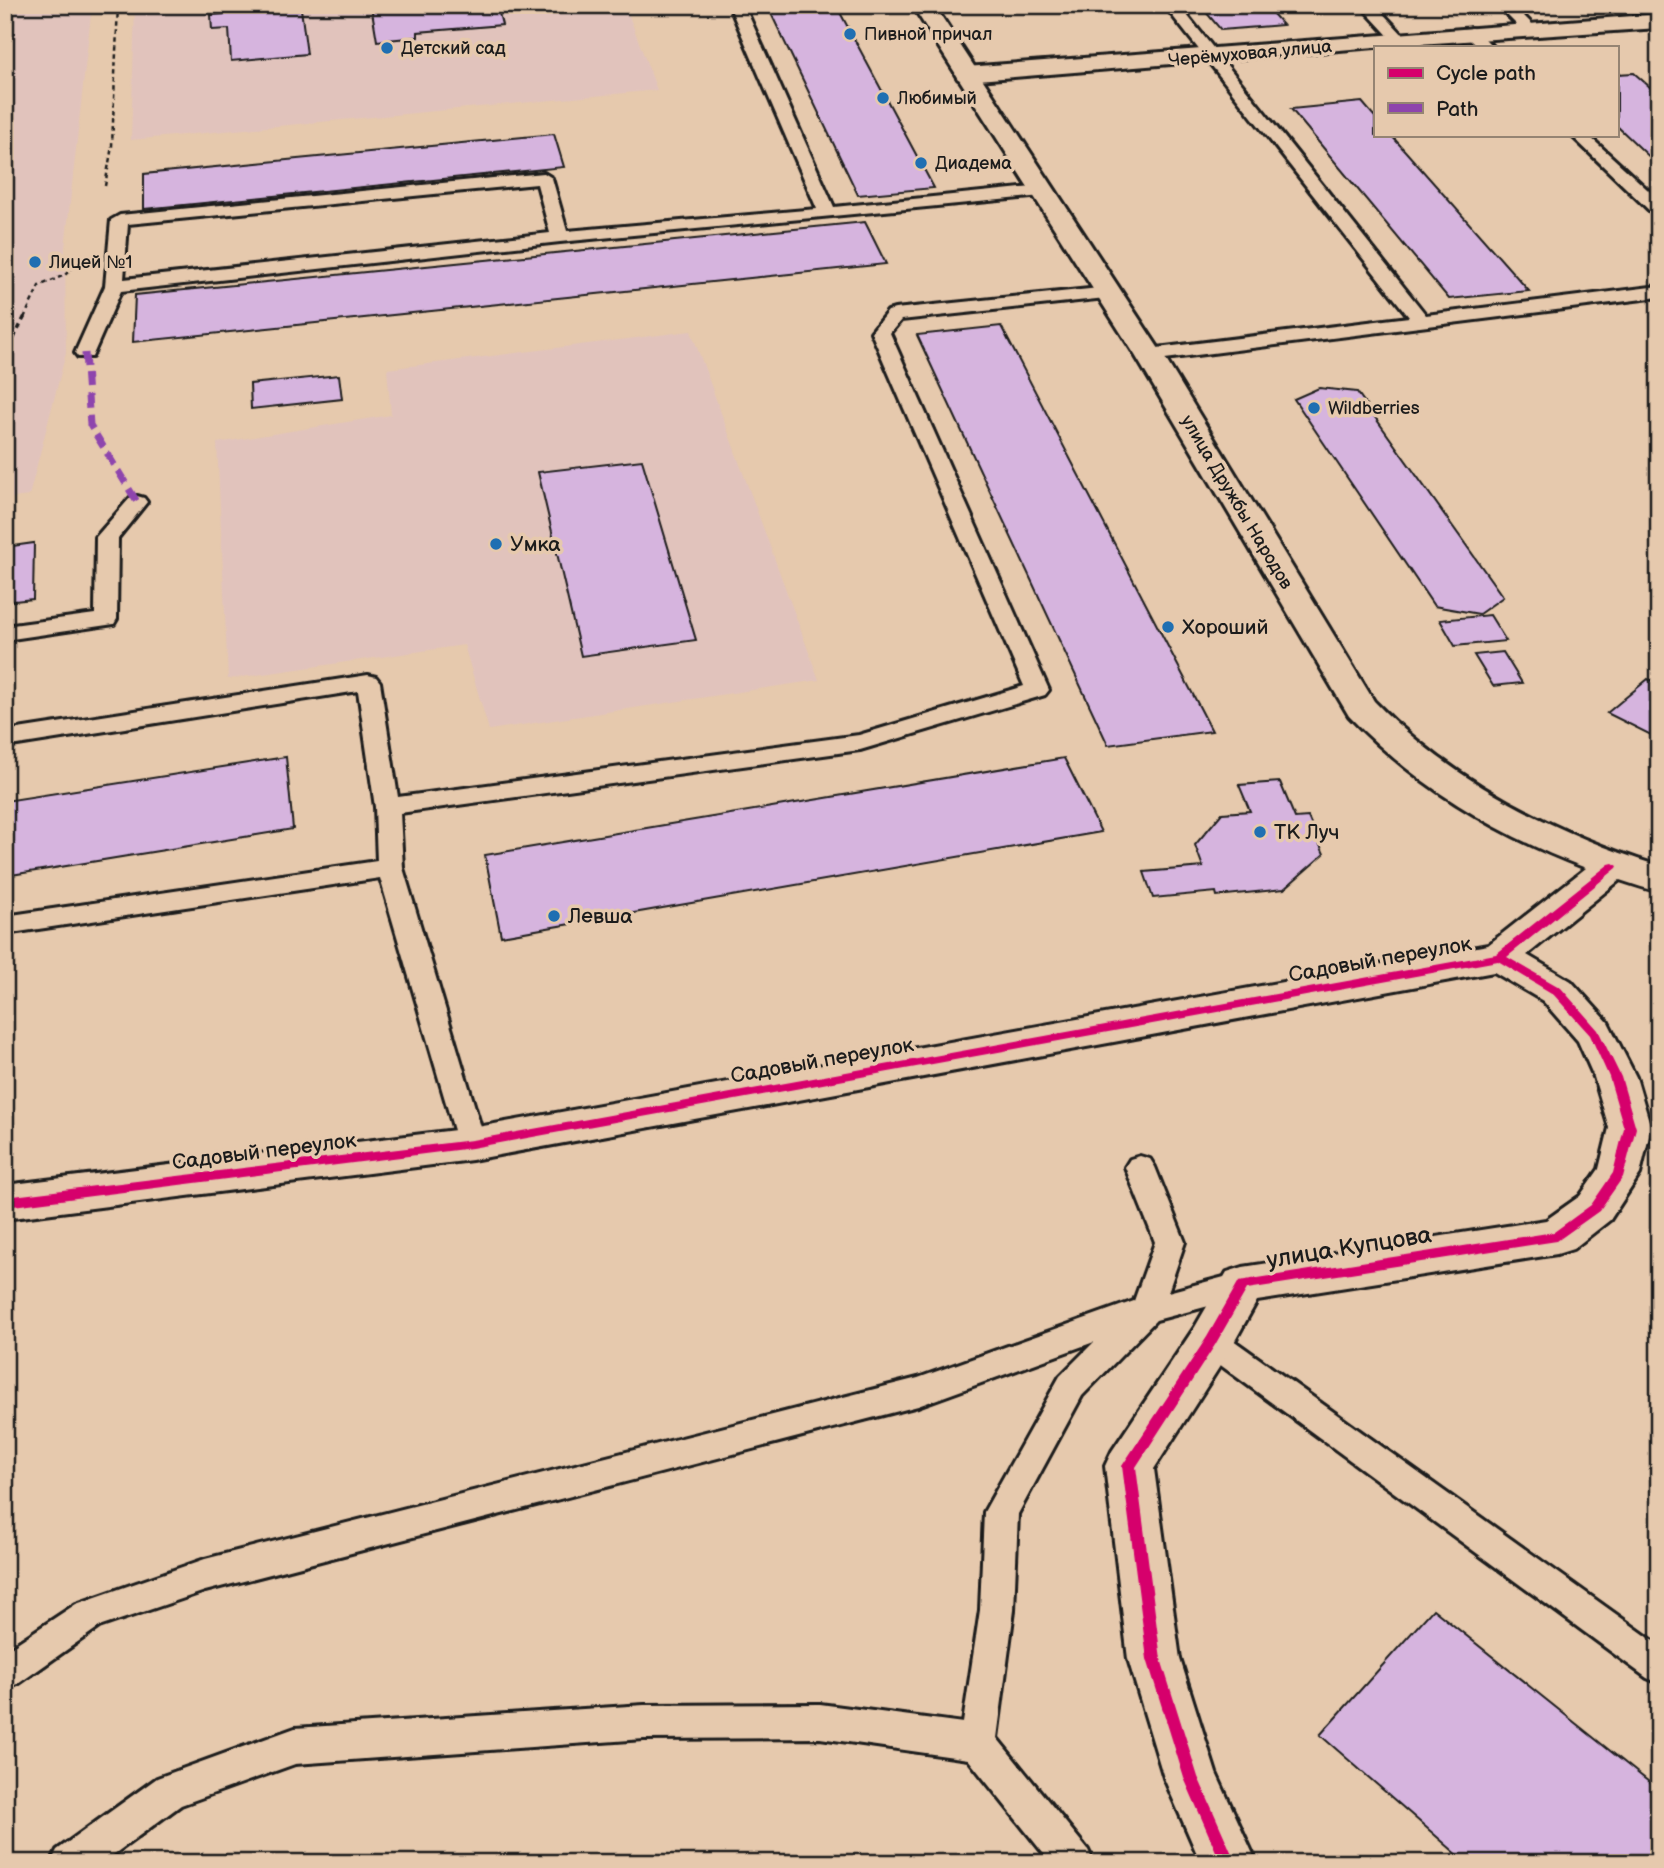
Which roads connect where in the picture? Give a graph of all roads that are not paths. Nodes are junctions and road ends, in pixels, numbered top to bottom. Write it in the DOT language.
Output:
graph roads {
  1 [pos="736,5"];
  2 [pos="923,5"];
  3 [pos="1171,5"];
  4 [pos="1367,5"];
  5 [pos="1504,5"];
  6 [pos="1659,21"];
  7 [pos="1528,29"];
  8 [pos="1400,40"];
  9 [pos="1479,40"];
  10 [pos="1213,57"];
  11 [pos="966,74"];
  12 [pos="1580,136"];
  13 [pos="1042,191"];
  14 [pos="1659,210"];
  15 [pos="828,213"];
  16 [pos="120,220"];
  17 [pos="560,237"];
  18 [pos="114,285"];
  19 [pos="1659,291"];
  20 [pos="1109,293"];
  21 [pos="1421,320"];
  22 [pos="85,354"];
  23 [pos="1149,355"];
  24 [pos="137,502"];
  25 [pos="5,634"];
  26 [pos="5,739"];
  27 [pos="387,807"];
  28 [pos="1613,866"];
  29 [pos="390,868"];
  30 [pos="1659,879"];
  31 [pos="5,925"];
  32 [pos="1499,957"];
  33 [pos="472,1144"];
  34 [pos="1140,1167"];
  35 [pos="5,1202"];
  36 [pos="1243,1285"];
  37 [pos="1146,1310"];
  38 [pos="1211,1341"];
  39 [pos="1659,1666"];
  40 [pos="5,1672"];
  41 [pos="978,1744"];
  42 [pos="71,1863"];
  43 [pos="1075,1863"];
  44 [pos="1229,1863"];
  1 -- 15 [label="lane"];
  2 -- 11 [label="street, улица Дружбы Народов"];
  3 -- 10 [label="lane"];
  4 -- 8 [label="lane"];
  5 -- 7 [label="lane"];
  6 -- 7 [label="street, Черёмуховая улица"];
  7 -- 9 [label="street, Черёмуховая улица"];
  8 -- 9 [label="street, Черёмуховая улица"];
  8 -- 10 [label="street, Черёмуховая улица"];
  10 -- 11 [label="street, Черёмуховая улица"];
  10 -- 21 [label="lane"];
  11 -- 13 [label="street, улица Дружбы Народов"];
  12 -- 14 [label="lane"];
  13 -- 15 [label="lane"];
  13 -- 20 [label="street, улица Дружбы Народов"];
  15 -- 17 [label="lane"];
  16 -- 17 [label="lane"];
  16 -- 18 [label="lane"];
  17 -- 18 [label="lane"];
  18 -- 22 [label="lane"];
  19 -- 21 [label="lane"];
  20 -- 23 [label="street, улица Дружбы Народов"];
  20 -- 27 [label="lane"];
  21 -- 23 [label="lane"];
  23 -- 28 [label="street, улица Дружбы Народов"];
  24 -- 25 [label="lane"];
  26 -- 27 [label="lane"];
  27 -- 29 [label="lane"];
  28 -- 30 [label="street, улица Дружбы Народов"];
  28 -- 32 [label="street, Садовый переулок"];
  29 -- 31 [label="lane"];
  29 -- 33 [label="lane"];
  32 -- 33 [label="street, Садовый переулок"];
  32 -- 36 [label="street, улица Купцова"];
  33 -- 35 [label="street, Садовый переулок"];
  34 -- 37 [label="lane"];
  36 -- 37 [label="lane"];
  36 -- 38 [label="street, улица Купцова"];
  37 -- 40 [label="lane"];
  37 -- 41 [label="lane"];
  38 -- 39 [label="lane"];
  38 -- 44 [label="street, улица Купцова"];
  41 -- 42 [label="lane"];
  41 -- 43 [label="lane"];
}
